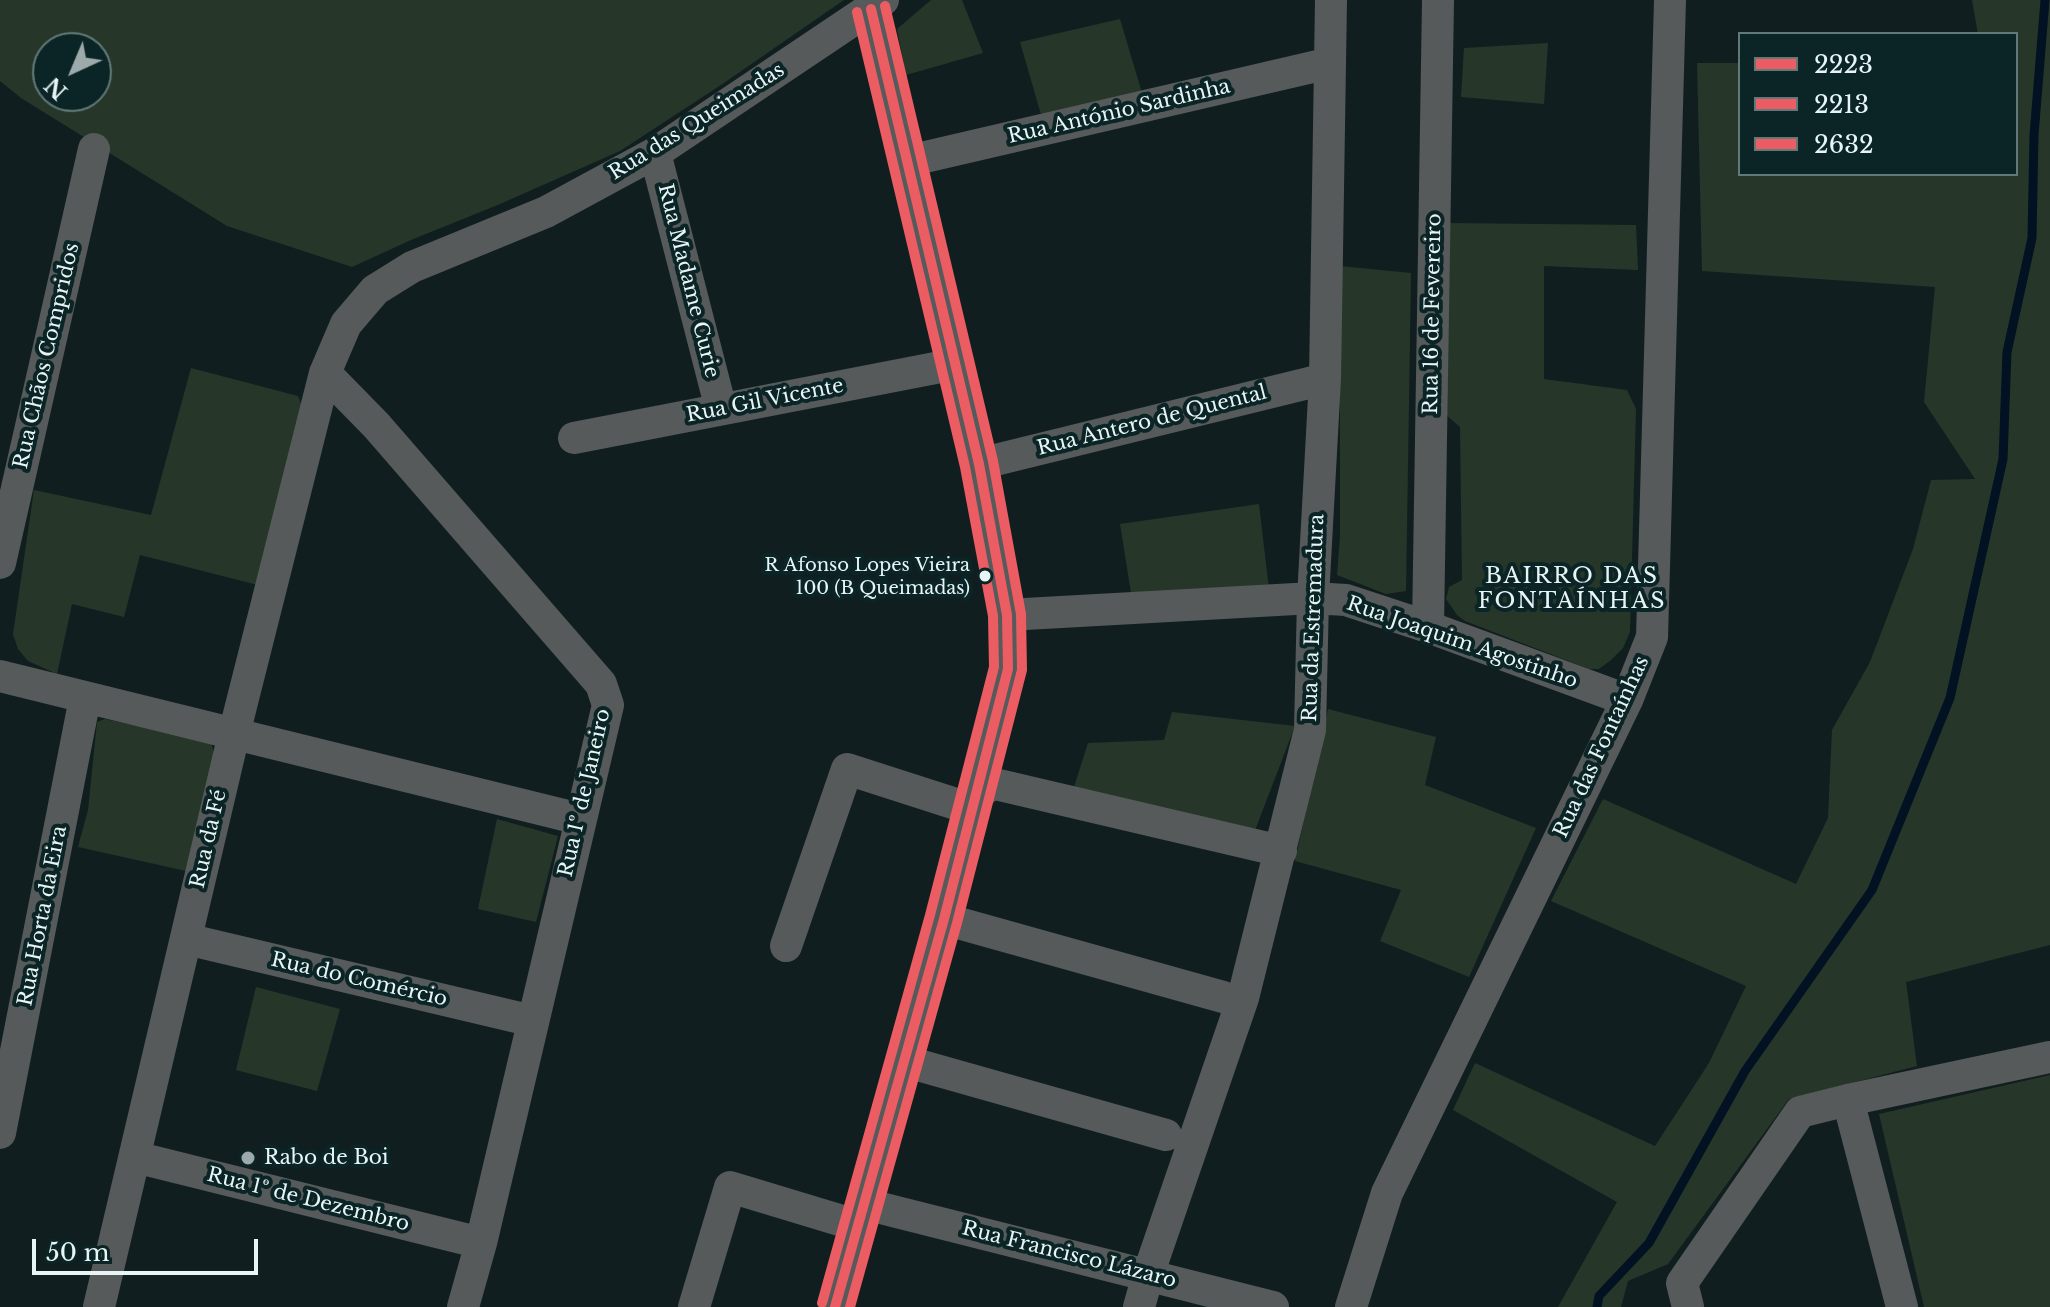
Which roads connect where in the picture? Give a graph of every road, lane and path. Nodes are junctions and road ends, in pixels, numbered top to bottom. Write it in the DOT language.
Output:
graph roads {
  1 [pos="1331,0"];
  2 [pos="1438,0"];
  3 [pos="1670,0"];
  4 [pos="877,4"];
  5 [pos="1330,63"];
  6 [pos="94,149"];
  7 [pos="655,153"];
  8 [pos="908,161"];
  9 [pos="956,364"];
  10 [pos="325,373"];
  11 [pos="1325,379"];
  12 [pos="721,409"];
  13 [pos="574,438"];
  14 [pos="979,464"];
  15 [pos="0,563"];
  16 [pos="1313,598"];
  17 [pos="1007,615"];
  18 [pos="1428,627"];
  19 [pos="0,676"];
  20 [pos="85,698"];
  21 [pos="1627,700"];
  22 [pos="234,734"];
  23 [pos="976,797"];
  24 [pos="580,819"];
  25 [pos="1281,851"];
  26 [pos="944,919"];
  27 [pos="186,939"];
  28 [pos="786,946"];
  29 [pos="1223,997"];
  30 [pos="533,1021"];
  31 [pos="2050,1057"];
  32 [pos="904,1061"];
  33 [pos="1848,1100"];
  34 [pos="0,1133"];
  35 [pos="1166,1135"];
  36 [pos="135,1157"];
  37 [pos="862,1215"];
  38 [pos="481,1243"];
  39 [pos="1148,1275"];
  40 [pos="99,1307"];
  41 [pos="463,1307"];
  42 [pos="694,1307"];
  43 [pos="835,1307"];
  44 [pos="1139,1307"];
  45 [pos="1273,1307"];
  46 [pos="1351,1307"];
  47 [pos="1688,1307"];
  48 [pos="1902,1307"];
  1 -- 5 [label="street, Rua da Estremadura"];
  2 -- 18 [label="street, Rua 16 de Fevereiro"];
  3 -- 21 [label="street, Rua das Fontaínhas"];
  4 -- 7 [label="street, Rua das Queimadas"];
  4 -- 8 [label="street"];
  5 -- 8 [label="street, Rua António Sardinha"];
  5 -- 11 [label="street, Rua da Estremadura"];
  6 -- 15 [label="street, Rua Chãos Compridos"];
  7 -- 10 [label="street, Rua das Queimadas"];
  7 -- 12 [label="street, Rua Madame Curie"];
  8 -- 9 [label="street"];
  9 -- 12 [label="street, Rua Gil Vicente"];
  9 -- 14 [label="street"];
  10 -- 22 [label="street, Rua da Fé"];
  10 -- 24 [label="street, Rua 1º de Janeiro"];
  11 -- 14 [label="street, Rua Antero de Quental"];
  11 -- 16 [label="street, Rua da Estremadura"];
  12 -- 13 [label="street, Rua Gil Vicente"];
  14 -- 17 [label="street"];
  16 -- 17 [label="street, Rua Joaquim Agostinho"];
  16 -- 18 [label="street, Rua Joaquim Agostinho"];
  16 -- 25 [label="street, Rua da Estremadura"];
  17 -- 23 [label="street"];
  18 -- 21 [label="street, Rua Joaquim Agostinho"];
  19 -- 20 [label="street"];
  20 -- 22 [label="street"];
  20 -- 34 [label="street, Rua Horta da Eira"];
  21 -- 46 [label="street, Rua das Fontaínhas"];
  22 -- 24 [label="street"];
  22 -- 27 [label="street, Rua da Fé"];
  23 -- 25 [label="street"];
  23 -- 26 [label="street"];
  23 -- 28 [label="street"];
  24 -- 30 [label="street, Rua 1º de Janeiro"];
  25 -- 39 [label="street, Rua da Estremadura"];
  26 -- 29 [label="street"];
  26 -- 32 [label="street"];
  27 -- 30 [label="street, Rua do Comércio"];
  27 -- 36 [label="street, Rua da Fé"];
  30 -- 38 [label="street, Rua 1º de Janeiro"];
  31 -- 33 [label="street"];
  32 -- 35 [label="street"];
  32 -- 37 [label="street"];
  33 -- 47 [label="street"];
  33 -- 48 [label="street"];
  36 -- 38 [label="street, Rua 1º de Dezembro"];
  36 -- 40 [label="street, Rua da Fé"];
  37 -- 39 [label="street, Rua Francisco Lázaro"];
  37 -- 42 [label="street, Rua Francisco Lázaro"];
  37 -- 43 [label="street"];
  38 -- 41 [label="street, Rua 1º de Janeiro"];
  39 -- 44 [label="street, Rua da Estremadura"];
  39 -- 45 [label="street, Rua Francisco Lázaro"];
}
